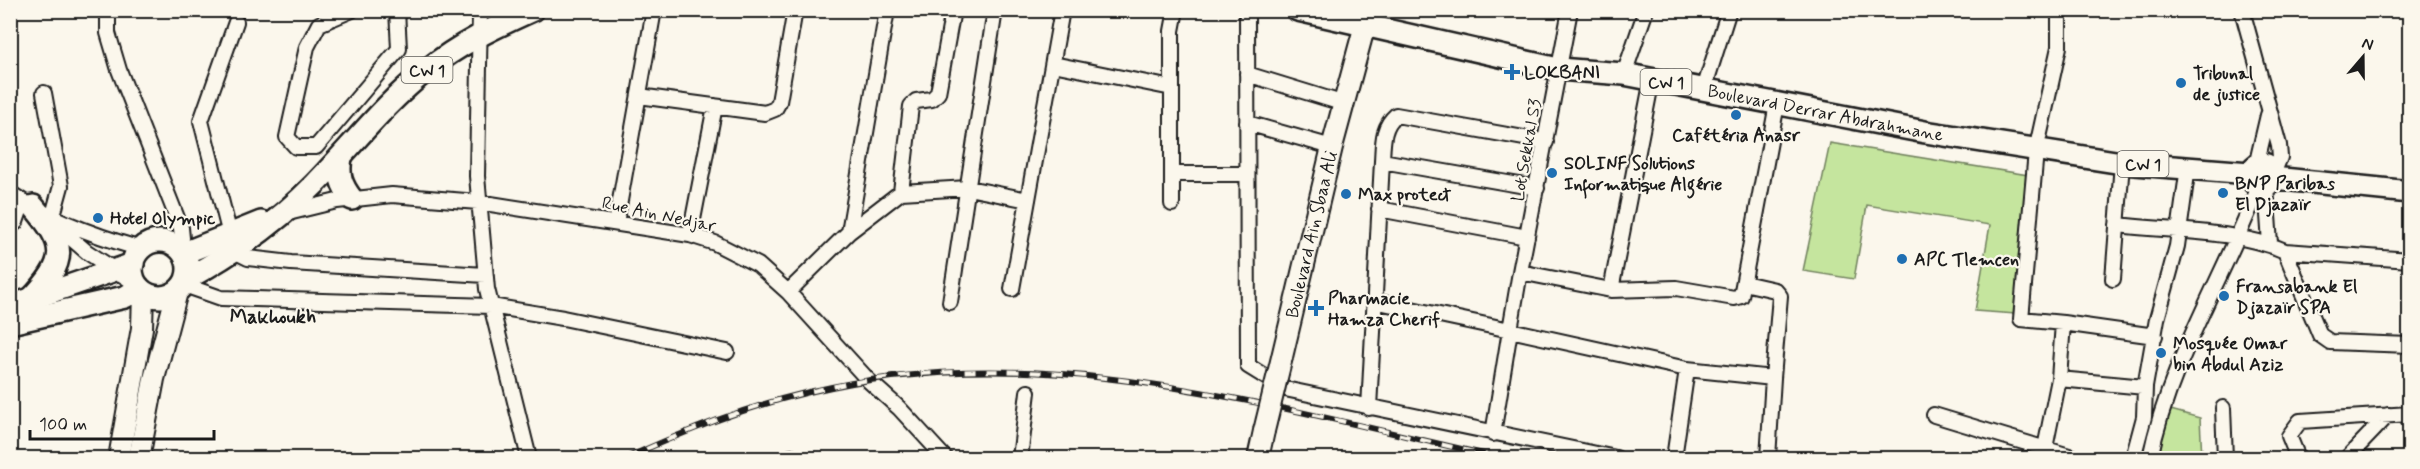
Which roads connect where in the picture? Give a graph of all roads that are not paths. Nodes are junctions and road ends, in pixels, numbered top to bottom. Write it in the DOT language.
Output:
graph roads {
  1 [pos="108,10"];
  2 [pos="352,10"];
  3 [pos="397,10"];
  4 [pos="480,10"];
  5 [pos="533,10"];
  6 [pos="654,10"];
  7 [pos="795,10"];
  8 [pos="887,10"];
  9 [pos="953,10"];
  10 [pos="995,10"];
  11 [pos="1062,10"];
  12 [pos="1176,10"];
  13 [pos="1246,10"];
  14 [pos="1298,10"];
  15 [pos="1570,10"];
  16 [pos="1646,10"];
  17 [pos="1729,10"];
  18 [pos="2059,10"];
  19 [pos="2242,10"];
  20 [pos="1367,18"];
  21 [pos="236,22"];
  22 [pos="479,35"];
  23 [pos="1053,64"];
  24 [pos="1558,69"];
  25 [pos="1246,74"];
  26 [pos="1624,74"];
  27 [pos="1652,80"];
  28 [pos="1172,88"];
  29 [pos="1704,89"];
  30 [pos="44,93"];
  31 [pos="639,96"];
  32 [pos="1345,104"];
  33 [pos="1777,104"];
  34 [pos="715,106"];
  35 [pos="2268,113"];
  36 [pos="1246,123"];
  37 [pos="1546,142"];
  38 [pos="1332,147"];
  39 [pos="2036,151"];
  40 [pos="341,157"];
  41 [pos="1382,161"];
  42 [pos="2122,163"];
  43 [pos="2188,166"];
  44 [pos="1172,174"];
  45 [pos="1247,174"];
  46 [pos="2263,177"];
  47 [pos="968,188"];
  48 [pos="1537,188"];
  49 [pos="901,192"];
  50 [pos="2409,192"];
  51 [pos="10,193"];
  52 [pos="352,199"];
  53 [pos="1028,200"];
  54 [pos="478,202"];
  55 [pos="1172,204"];
  56 [pos="36,208"];
  57 [pos="1379,209"];
  58 [pos="281,214"];
  59 [pos="616,223"];
  60 [pos="2117,225"];
  61 [pos="10,227"];
  62 [pos="849,232"];
  63 [pos="2178,232"];
  64 [pos="690,235"];
  65 [pos="1527,237"];
  66 [pos="2239,238"];
  67 [pos="232,243"];
  68 [pos="2270,244"];
  69 [pos="181,250"];
  70 [pos="2285,251"];
  71 [pos="2409,260"];
  72 [pos="1520,272"];
  73 [pos="135,274"];
  74 [pos="485,274"];
  75 [pos="2113,279"];
  76 [pos="1744,283"];
  77 [pos="183,285"];
  78 [pos="1012,289"];
  79 [pos="1611,290"];
  80 [pos="788,292"];
  81 [pos="1374,301"];
  82 [pos="950,302"];
  83 [pos="20,304"];
  84 [pos="491,306"];
  85 [pos="2063,322"];
  86 [pos="10,323"];
  87 [pos="1510,330"];
  88 [pos="2155,336"];
  89 [pos="2409,345"];
  90 [pos="727,352"];
  91 [pos="1687,369"];
  92 [pos="1773,378"];
  93 [pos="2059,379"];
  94 [pos="2145,387"];
  95 [pos="1028,392"];
  96 [pos="1369,408"];
  97 [pos="2223,408"];
  98 [pos="2409,414"];
  99 [pos="1934,415"];
  100 [pos="2388,415"];
  101 [pos="1492,434"];
  102 [pos="2044,454"];
  103 [pos="119,459"];
  104 [pos="139,459"];
  105 [pos="529,459"];
  106 [pos="945,459"];
  107 [pos="1020,459"];
  108 [pos="1258,459"];
  109 [pos="1616,459"];
  110 [pos="1674,459"];
  111 [pos="1768,459"];
  112 [pos="2076,459"];
  113 [pos="2133,459"];
  114 [pos="2150,459"];
  115 [pos="2224,459"];
  116 [pos="2298,459"];
  117 [pos="2347,459"];
  1 -- 69 [label="street"];
  2 -- 3 [label="street"];
  4 -- 22 [label="street"];
  5 -- 22 [label="main road, CW 1"];
  6 -- 31 [label="street"];
  7 -- 34 [label="street"];
  8 -- 62 [label="street"];
  9 -- 49 [label="street"];
  10 -- 47 [label="street"];
  11 -- 23 [label="street"];
  12 -- 28 [label="street"];
  13 -- 25 [label="street"];
  14 -- 20 [label="main road, Boulevard Derrar Abdrahmane / CW 1"];
  15 -- 24 [label="street, Lot Sekkal S3"];
  16 -- 26 [label="street"];
  17 -- 29 [label="street"];
  18 -- 39 [label="street"];
  19 -- 35 [label="street"];
  20 -- 24 [label="main road, Boulevard Derrar Abdrahmane / CW 1"];
  20 -- 32 [label="main road, Boulevard Aïn Sbaa Ali"];
  21 -- 67 [label="street"];
  22 -- 40 [label="main road, CW 1"];
  22 -- 54 [label="street"];
  23 -- 28 [label="street"];
  23 -- 53 [label="street"];
  24 -- 26 [label="main road, Boulevard Derrar Abdrahmane / CW 1"];
  24 -- 37 [label="street, Lot Sekkal S3"];
  25 -- 32 [label="street"];
  25 -- 36 [label="street"];
  26 -- 27 [label="main road, Boulevard Derrar Abdrahmane / CW 1"];
  27 -- 29 [label="main road, Boulevard Derrar Abdrahmane / CW 1"];
  27 -- 79 [label="street"];
  28 -- 44 [label="street"];
  29 -- 33 [label="main road, Boulevard Derrar Abdrahmane / CW 1"];
  30 -- 56 [label="street"];
  31 -- 34 [label="street"];
  31 -- 59 [label="street"];
  32 -- 38 [label="main road, Boulevard Aïn Sbaa Ali"];
  33 -- 39 [label="main road, Boulevard Derrar Abdrahmane / CW 1"];
  33 -- 76 [label="street"];
  34 -- 64 [label="street"];
  35 -- 46 [label="street"];
  35 -- 46 [label="street"];
  36 -- 38 [label="street"];
  36 -- 45 [label="street"];
  37 -- 41 [label="street"];
  37 -- 48 [label="street, Lot Sekkal S3"];
  38 -- 108 [label="main road, Boulevard Aïn Sbaa Ali, bridge"];
  39 -- 42 [label="main road, Boulevard Derrar Abdrahmane / CW 1"];
  39 -- 85 [label="street"];
  40 -- 52 [label="main road"];
  40 -- 58 [label="main road"];
  41 -- 48 [label="street"];
  41 -- 57 [label="street"];
  42 -- 43 [label="main road, Boulevard Derrar Abdrahmane / CW 1"];
  42 -- 60 [label="street"];
  43 -- 46 [label="main road, Boulevard Derrar Abdrahmane / CW 1"];
  43 -- 63 [label="street"];
  44 -- 45 [label="street"];
  44 -- 55 [label="street"];
  45 -- 96 [label="street"];
  46 -- 50 [label="main road, Boulevard Derrar Abdrahmane / CW 1"];
  46 -- 66 [label="street"];
  46 -- 68 [label="street"];
  47 -- 49 [label="street"];
  47 -- 53 [label="street"];
  47 -- 82 [label="street"];
  48 -- 65 [label="street, Lot Sekkal S3"];
  49 -- 62 [label="street"];
  51 -- 56 [label="street"];
  52 -- 54 [label="street, Rue Ain Nedjar"];
  52 -- 58 [label="street, Rue Ain Nedjar"];
  53 -- 78 [label="street"];
  54 -- 59 [label="street, Rue Ain Nedjar"];
  54 -- 74 [label="street"];
  56 -- 61 [label="street"];
  56 -- 73 [label="street"];
  56 -- 73 [label="street"];
  56 -- 83 [label="main road"];
  57 -- 65 [label="street"];
  57 -- 81 [label="street"];
  58 -- 67 [label="main road"];
  59 -- 64 [label="street, Rue Ain Nedjar"];
  60 -- 63 [label="street"];
  60 -- 75 [label="street"];
  62 -- 80 [label="street"];
  63 -- 66 [label="street"];
  63 -- 88 [label="street"];
  64 -- 80 [label="street, Rue Ain Nedjar"];
  65 -- 72 [label="street, Lot Sekkal S3"];
  66 -- 68 [label="street"];
  66 -- 114 [label="street"];
  67 -- 69 [label="main road"];
  67 -- 74 [label="street"];
  67 -- 77 [label="main road"];
  68 -- 70 [label="street"];
  69 -- 73 [label="main road"];
  69 -- 77 [label="main road"];
  70 -- 71 [label="street"];
  70 -- 89 [label="street"];
  72 -- 79 [label="street"];
  72 -- 87 [label="street, Lot Sekkal S3"];
  73 -- 77 [label="main road"];
  73 -- 83 [label="main road"];
  73 -- 86 [label="main road"];
  73 -- 103 [label="main road"];
  74 -- 84 [label="street"];
  76 -- 79 [label="street"];
  76 -- 92 [label="street"];
  77 -- 84 [label="street"];
  77 -- 104 [label="main road"];
  80 -- 106 [label="street, Rue Ain Nedjar"];
  81 -- 87 [label="street"];
  81 -- 96 [label="street"];
  84 -- 90 [label="street"];
  84 -- 105 [label="street"];
  85 -- 88 [label="street"];
  85 -- 93 [label="street"];
  87 -- 91 [label="street"];
  87 -- 101 [label="street, Lot Sekkal S3"];
  88 -- 94 [label="street"];
  91 -- 92 [label="street"];
  91 -- 110 [label="street"];
  92 -- 111 [label="street"];
  93 -- 94 [label="street"];
  93 -- 102 [label="street"];
  94 -- 113 [label="street"];
  95 -- 107 [label="street"];
  96 -- 101 [label="street"];
  97 -- 115 [label="street"];
  98 -- 100 [label="street"];
  99 -- 102 [label="street"];
  100 -- 116 [label="street"];
  100 -- 117 [label="street"];
  101 -- 109 [label="street"];
  102 -- 112 [label="street"];
}
